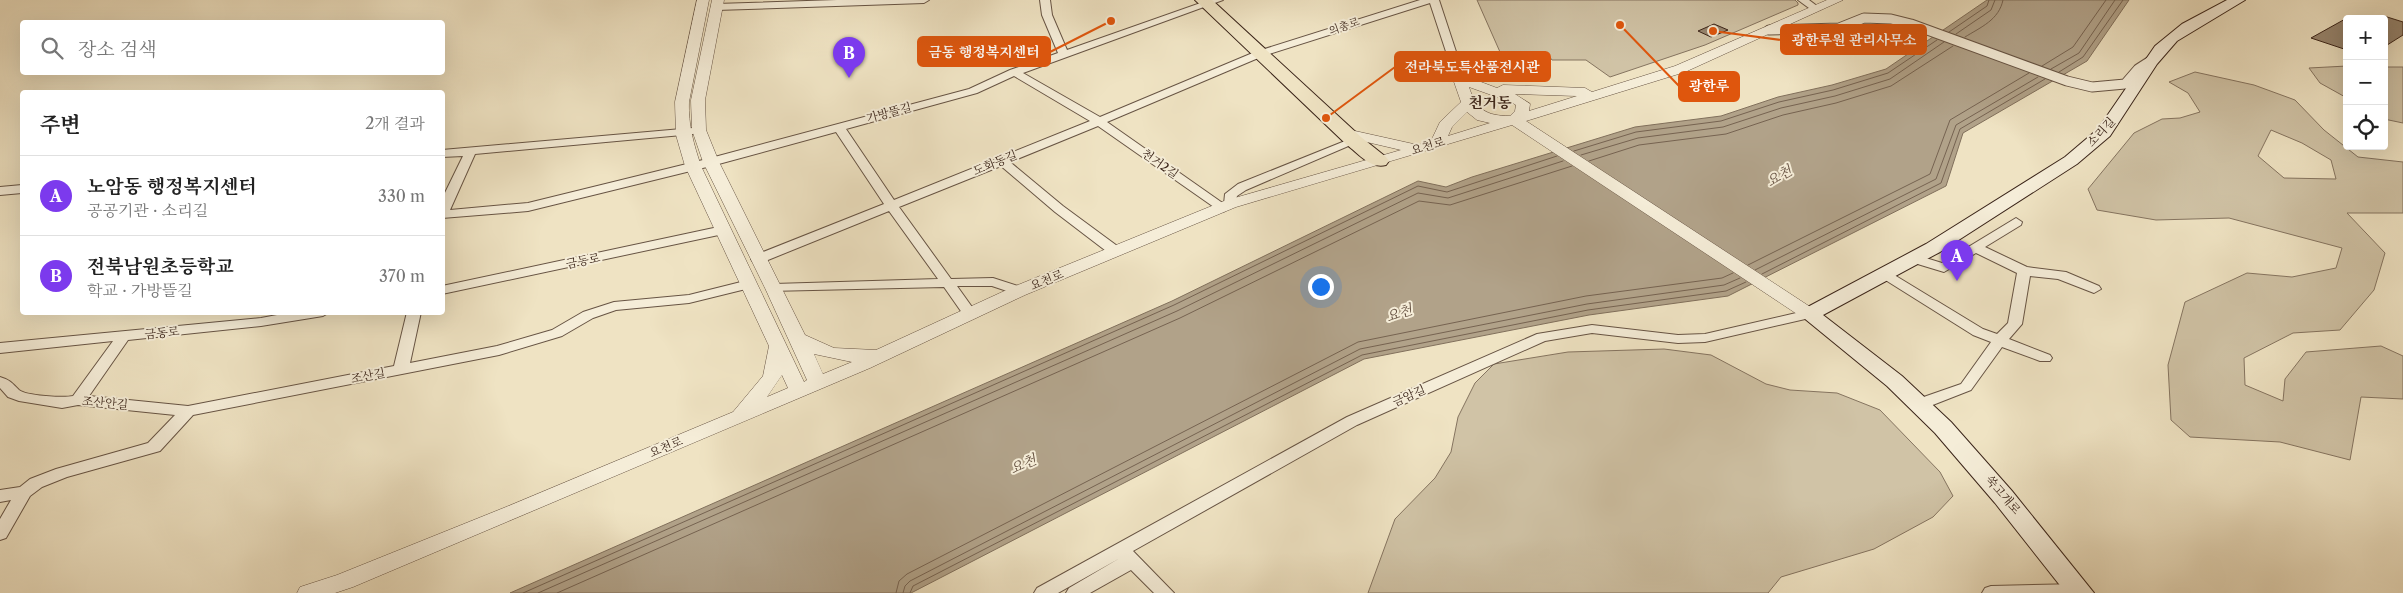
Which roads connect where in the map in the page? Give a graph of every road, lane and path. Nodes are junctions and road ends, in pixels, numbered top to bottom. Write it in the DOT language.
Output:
graph roads {
  1 [pos="924,0"];
  2 [pos="1045,0"];
  3 [pos="1432,0"];
  4 [pos="1803,0"];
  5 [pos="1837,0"];
  6 [pos="2238,0"];
  7 [pos="876,1"];
  8 [pos="1209,1"];
  9 [pos="712,2"];
  10 [pos="1816,9"];
  11 [pos="1769,30"];
  12 [pos="1064,54"];
  13 [pos="1259,54"];
  14 [pos="2157,56"];
  15 [pos="1014,72"];
  16 [pos="1460,78"];
  17 [pos="1490,88"];
  18 [pos="1605,92"];
  19 [pos="1467,104"];
  20 [pos="1514,120"];
  21 [pos="1098,121"];
  22 [pos="839,126"];
  23 [pos="699,130"];
  24 [pos="682,133"];
  25 [pos="1350,137"];
  26 [pos="1438,143"];
  27 [pos="1418,150"];
  28 [pos="470,151"];
  29 [pos="445,154"];
  30 [pos="1001,160"];
  31 [pos="1379,161"];
  32 [pos="711,162"];
  33 [pos="693,166"];
  34 [pos="20,189"];
  35 [pos="0,191"];
  36 [pos="892,206"];
  37 [pos="1226,206"];
  38 [pos="445,207"];
  39 [pos="445,214"];
  40 [pos="2016,222"];
  41 [pos="723,230"];
  42 [pos="1976,248"];
  43 [pos="1115,251"];
  44 [pos="758,259"];
  45 [pos="1916,259"];
  46 [pos="2024,271"];
  47 [pos="1886,276"];
  48 [pos="949,282"];
  49 [pos="749,284"];
  50 [pos="774,288"];
  51 [pos="445,289"];
  52 [pos="2094,289"];
  53 [pos="1019,291"];
  54 [pos="970,314"];
  55 [pos="1809,314"];
  56 [pos="304,315"];
  57 [pos="413,315"];
  58 [pos="123,337"];
  59 [pos="798,338"];
  60 [pos="2000,341"];
  61 [pos="777,344"];
  62 [pos="0,348"];
  63 [pos="880,356"];
  64 [pos="2045,358"];
  65 [pos="401,369"];
  66 [pos="0,382"];
  67 [pos="818,383"];
  68 [pos="799,391"];
  69 [pos="78,400"];
  70 [pos="1920,404"];
  71 [pos="188,411"];
  72 [pos="736,418"];
  73 [pos="24,492"];
  74 [pos="0,496"];
  75 [pos="0,534"];
  76 [pos="1120,548"];
  77 [pos="1132,561"];
  78 [pos="2080,592"];
  79 [pos="308,593"];
  80 [pos="1043,593"];
  81 [pos="1075,593"];
  82 [pos="1165,593"];
  83 [pos="1991,593"];
  1 -- 7 [label="street"];
  2 -- 12 [label="street"];
  3 -- 13 [label="street, 의총로"];
  3 -- 16 [label="street"];
  4 -- 10 [label="street"];
  5 -- 10 [label="street, 요천로"];
  6 -- 14 [label="main road, 소리길"];
  7 -- 9 [label="street"];
  8 -- 12 [label="street, 가방뜰길"];
  8 -- 13 [label="main road"];
  9 -- 23 [label="street"];
  9 -- 24 [label="street"];
  10 -- 11 [label="street, 요천로"];
  11 -- 14 [label="street"];
  11 -- 18 [label="street, 요천로"];
  12 -- 15 [label="street, 가방뜰길"];
  13 -- 21 [label="street, 도화동길"];
  13 -- 25 [label="main road"];
  14 -- 45 [label="main road, 소리길"];
  15 -- 21 [label="street"];
  15 -- 22 [label="street, 가방뜰길"];
  16 -- 17 [label="street"];
  16 -- 19 [label="street"];
  17 -- 18 [label="street"];
  17 -- 20 [label="street"];
  18 -- 20 [label="street, 요천로"];
  19 -- 20 [label="street"];
  19 -- 26 [label="street"];
  20 -- 26 [label="street, 요천로"];
  20 -- 55 [label="street, 쑥고개로"];
  21 -- 30 [label="street, 도화동길"];
  21 -- 37 [label="street, 천거2길"];
  22 -- 32 [label="street, 가방뜰길"];
  22 -- 36 [label="street"];
  23 -- 24 [label="street"];
  23 -- 32 [label="street"];
  24 -- 28 [label="street"];
  24 -- 33 [label="street"];
  25 -- 27 [label="street"];
  25 -- 31 [label="main road"];
  25 -- 37 [label="street"];
  26 -- 27 [label="street, 요천로"];
  27 -- 31 [label="street, 요천로"];
  28 -- 29 [label="street"];
  28 -- 38 [label="street"];
  30 -- 36 [label="street, 도화동길"];
  30 -- 43 [label="street"];
  31 -- 37 [label="street, 요천로"];
  32 -- 33 [label="street"];
  32 -- 44 [label="street"];
  33 -- 39 [label="street"];
  33 -- 41 [label="street"];
  34 -- 35 [label="street"];
  36 -- 44 [label="street, 도화동길"];
  36 -- 48 [label="street"];
  37 -- 43 [label="street, 요천로"];
  40 -- 42 [label="street"];
  41 -- 49 [label="street"];
  41 -- 51 [label="street, 금동로"];
  42 -- 45 [label="street"];
  42 -- 46 [label="street"];
  43 -- 53 [label="street, 요천로"];
  44 -- 50 [label="street"];
  45 -- 47 [label="main road, 소리길"];
  46 -- 52 [label="street"];
  46 -- 60 [label="street"];
  47 -- 55 [label="main road, 소리길"];
  47 -- 60 [label="street"];
  48 -- 50 [label="street, 요천로"];
  48 -- 53 [label="street, 요천로"];
  48 -- 54 [label="street"];
  49 -- 61 [label="street"];
  49 -- 65 [label="street, 조산길"];
  50 -- 59 [label="street"];
  53 -- 54 [label="street, 요천로"];
  54 -- 63 [label="street, 요천로"];
  55 -- 70 [label="main road, 쑥고개로"];
  55 -- 76 [label="street, 금암길"];
  56 -- 58 [label="street, 금동로"];
  57 -- 65 [label="street"];
  58 -- 62 [label="street, 금동로"];
  58 -- 69 [label="street"];
  59 -- 63 [label="street"];
  59 -- 67 [label="street"];
  60 -- 64 [label="street"];
  60 -- 70 [label="street"];
  61 -- 68 [label="street"];
  61 -- 72 [label="street"];
  63 -- 67 [label="street, 요천로"];
  65 -- 71 [label="street, 조산길"];
  66 -- 69 [label="street, 조산안길"];
  67 -- 68 [label="street, 요천로"];
  68 -- 72 [label="street, 요천로"];
  69 -- 71 [label="street, 조산안길"];
  70 -- 78 [label="main road, 쑥고개로"];
  71 -- 73 [label="street"];
  72 -- 79 [label="street, 요천로"];
  73 -- 74 [label="street"];
  73 -- 75 [label="street"];
  76 -- 77 [label="street"];
  76 -- 80 [label="street, 금암길"];
  77 -- 81 [label="street"];
  77 -- 82 [label="street"];
  78 -- 83 [label="street, 쑥고개로"];
}
